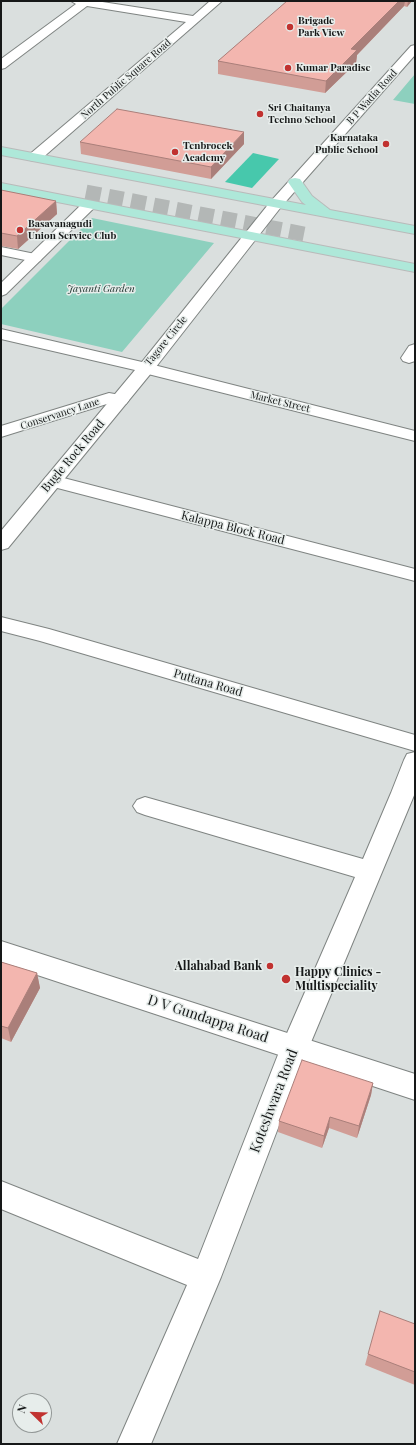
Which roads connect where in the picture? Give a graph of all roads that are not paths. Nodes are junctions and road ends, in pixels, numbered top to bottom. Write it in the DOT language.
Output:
graph roads {
  1 [pos="217,1"];
  2 [pos="82,2"];
  3 [pos="195,20"];
  4 [pos="415,48"];
  5 [pos="1,65"];
  6 [pos="1,151"];
  7 [pos="35,157"];
  8 [pos="1,163"];
  9 [pos="1,176"];
  10 [pos="97,181"];
  11 [pos="296,182"];
  12 [pos="1,187"];
  13 [pos="88,198"];
  14 [pos="276,204"];
  15 [pos="328,213"];
  16 [pos="415,230"];
  17 [pos="250,235"];
  18 [pos="415,243"];
  19 [pos="1,251"];
  20 [pos="415,256"];
  21 [pos="35,258"];
  22 [pos="415,268"];
  23 [pos="1,291"];
  24 [pos="1,334"];
  25 [pos="146,368"];
  26 [pos="120,400"];
  27 [pos="1,432"];
  28 [pos="415,436"];
  29 [pos="52,481"];
  30 [pos="1,544"];
  31 [pos="415,575"];
  32 [pos="1,624"];
  33 [pos="415,743"];
  34 [pos="415,760"];
  35 [pos="146,806"];
  36 [pos="370,871"];
  37 [pos="1,952"];
  38 [pos="295,1047"];
  39 [pos="415,1087"];
  40 [pos="1,1195"];
  41 [pos="206,1277"];
  42 [pos="134,1444"];
  1 -- 3 [label="street, North Public Square Road"];
  2 -- 3 [label="street"];
  2 -- 5 [label="street"];
  3 -- 7 [label="street, North Public Square Road"];
  4 -- 11 [label="street, B P Wadia Road"];
  6 -- 7 [label="main road"];
  7 -- 14 [label="main road"];
  8 -- 10 [label="main road"];
  9 -- 13 [label="main road"];
  11 -- 14 [label="street, B P Wadia Road"];
  11 -- 15 [label="main road"];
  12 -- 13 [label="main road"];
  13 -- 17 [label="main road"];
  13 -- 21 [label="street"];
  14 -- 15 [label="main road"];
  14 -- 17 [label="street, B P Wadia Road"];
  15 -- 16 [label="main road"];
  17 -- 22 [label="main road"];
  17 -- 25 [label="street, Tagore Circle"];
  18 -- 20 [label="main road"];
  19 -- 21 [label="street"];
  21 -- 23 [label="street"];
  24 -- 25 [label="street, Tagore Circle"];
  25 -- 26 [label="street, Bugle Rock Road"];
  25 -- 28 [label="street, Market Street"];
  26 -- 27 [label="street, Conservancy Lane"];
  26 -- 29 [label="street, Bugle Rock Road"];
  29 -- 30 [label="street, Bugle Rock Road"];
  29 -- 31 [label="street, Kalappa Block Road"];
  32 -- 33 [label="street, Puttana Road"];
  34 -- 36 [label="street, Koteshwara Road"];
  35 -- 36 [label="street"];
  36 -- 38 [label="street, Koteshwara Road"];
  37 -- 38 [label="street, D V Gundappa Road"];
  38 -- 39 [label="street, D V Gundappa Road"];
  38 -- 41 [label="street, Koteshwara Road"];
  40 -- 41 [label="street"];
  41 -- 42 [label="street, Koteshwara Road"];
}
